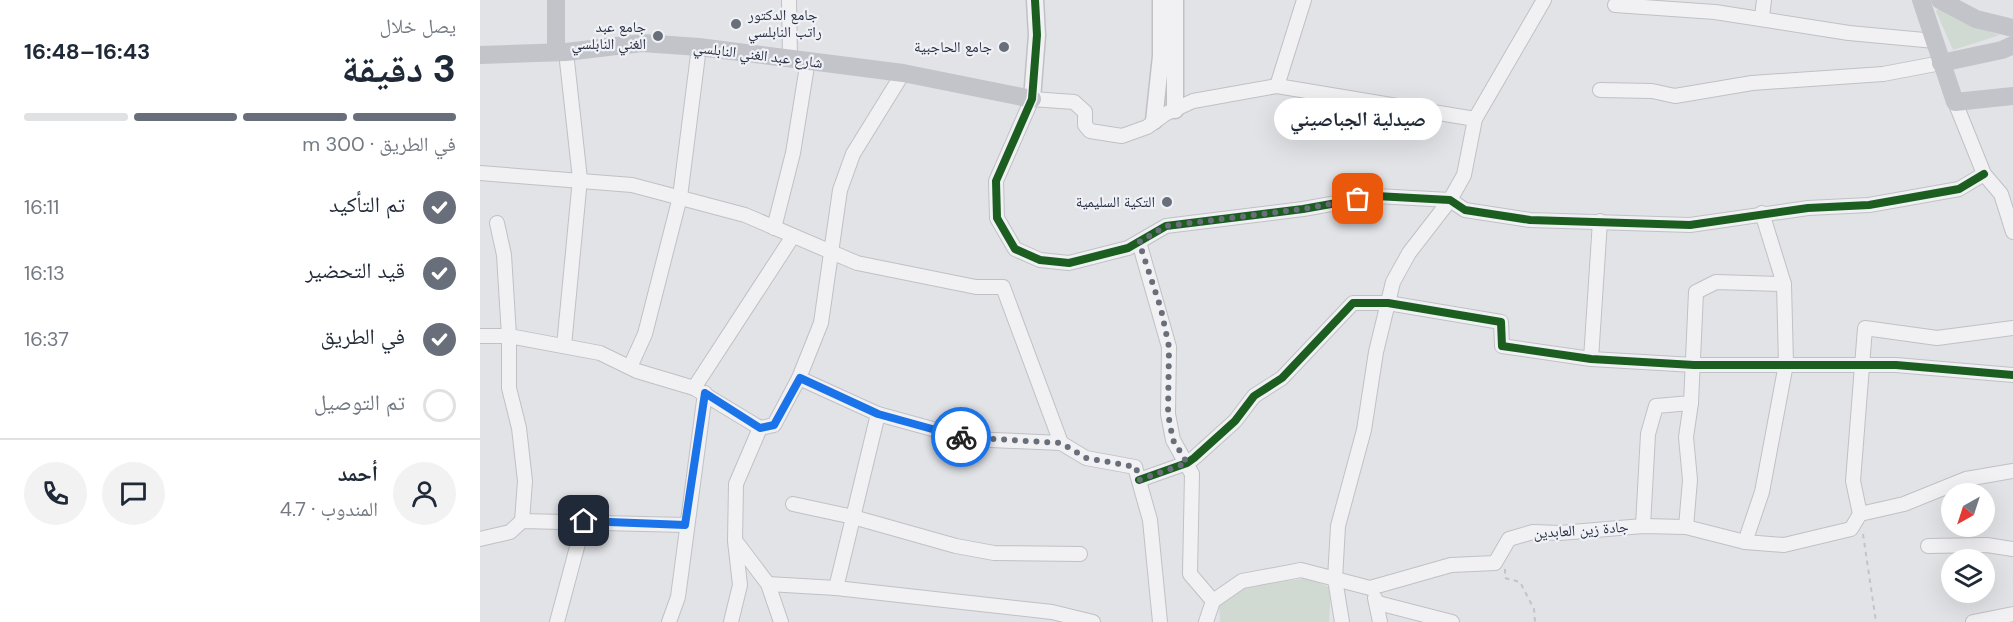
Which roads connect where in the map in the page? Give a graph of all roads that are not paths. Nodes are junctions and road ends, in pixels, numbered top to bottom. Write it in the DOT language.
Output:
graph roads {
  1 [pos="556,0"];
  2 [pos="789,0"];
  3 [pos="1035,0"];
  4 [pos="1161,0"];
  5 [pos="1175,0"];
  6 [pos="1304,0"];
  7 [pos="1544,0"];
  8 [pos="1764,0"];
  9 [pos="1921,0"];
  10 [pos="1940,0"];
  11 [pos="1615,5"];
  12 [pos="1762,17"];
  13 [pos="2013,28"];
  14 [pos="1935,41"];
  15 [pos="2013,45"];
  16 [pos="699,47"];
  17 [pos="561,51"];
  18 [pos="480,55"];
  19 [pos="790,58"];
  20 [pos="808,60"];
  21 [pos="1941,63"];
  22 [pos="1168,66"];
  23 [pos="903,73"];
  24 [pos="1277,86"];
  25 [pos="1600,90"];
  26 [pos="2013,96"];
  27 [pos="1032,99"];
  28 [pos="1955,102"];
  29 [pos="1175,110"];
  30 [pos="1475,119"];
  31 [pos="1154,121"];
  32 [pos="480,173"];
  33 [pos="1984,174"];
  34 [pos="580,179"];
  35 [pos="680,197"];
  36 [pos="1450,200"];
  37 [pos="1762,213"];
  38 [pos="1600,221"];
  39 [pos="497,223"];
  40 [pos="774,228"];
  41 [pos="2013,232"];
  42 [pos="793,236"];
  43 [pos="1139,242"];
  44 [pos="832,254"];
  45 [pos="1784,284"];
  46 [pos="1388,303"];
  47 [pos="2013,328"];
  48 [pos="480,336"];
  49 [pos="509,336"];
  50 [pos="564,346"];
  51 [pos="1591,359"];
  52 [pos="1786,364"];
  53 [pos="1694,365"];
  54 [pos="1860,366"];
  55 [pos="630,367"];
  56 [pos="2013,375"];
  57 [pos="800,378"];
  58 [pos="699,391"];
  59 [pos="1691,403"];
  60 [pos="878,414"];
  61 [pos="760,428"];
  62 [pos="1061,443"];
  63 [pos="1187,463"];
  64 [pos="2013,470"];
  65 [pos="1139,480"];
  66 [pos="793,504"];
  67 [pos="1860,514"];
  68 [pos="853,517"];
  69 [pos="522,521"];
  70 [pos="584,521"];
  71 [pos="685,525"];
  72 [pos="1643,526"];
  73 [pos="1686,527"];
  74 [pos="480,538"];
  75 [pos="735,541"];
  76 [pos="1745,542"];
  77 [pos="1928,546"];
  78 [pos="2013,549"];
  79 [pos="1080,554"];
  80 [pos="1335,579"];
  81 [pos="768,584"];
  82 [pos="836,588"];
  83 [pos="1370,588"];
  84 [pos="1213,601"];
  85 [pos="1378,603"];
  86 [pos="2013,614"];
  87 [pos="557,622"];
  88 [pos="669,622"];
  89 [pos="731,622"];
  90 [pos="781,622"];
  91 [pos="1093,622"];
  92 [pos="1160,622"];
  93 [pos="1206,622"];
  94 [pos="1342,622"];
  95 [pos="1380,622"];
  96 [pos="1452,622"];
  97 [pos="1973,622"];
  1 -- 17 [label="main road"];
  2 -- 19 [label="street"];
  3 -- 27 [label="street"];
  4 -- 22 [label="street"];
  5 -- 22 [label="street"];
  6 -- 24 [label="street"];
  7 -- 30 [label="street"];
  8 -- 12 [label="street"];
  9 -- 14 [label="main road"];
  10 -- 13 [label="main road"];
  11 -- 12 [label="street"];
  12 -- 14 [label="street"];
  14 -- 21 [label="main road"];
  15 -- 21 [label="main road"];
  16 -- 17 [label="main road, شارع عبد الغني النابلسي"];
  16 -- 19 [label="main road, شارع عبد الغني النابلسي"];
  16 -- 35 [label="street"];
  17 -- 18 [label="main road, شارع عبد الغني النابلسي"];
  17 -- 34 [label="street"];
  19 -- 20 [label="main road, شارع عبد الغني النابلسي"];
  20 -- 23 [label="main road, شارع عبد الغني النابلسي"];
  20 -- 40 [label="street"];
  21 -- 25 [label="street"];
  21 -- 28 [label="main road"];
  22 -- 29 [label="street"];
  22 -- 31 [label="street"];
  23 -- 27 [label="main road, شارع عبد الغني النابلسي"];
  23 -- 44 [label="street"];
  24 -- 29 [label="street"];
  24 -- 30 [label="street"];
  26 -- 28 [label="main road"];
  27 -- 31 [label="street"];
  27 -- 43 [label="street"];
  28 -- 33 [label="street"];
  29 -- 31 [label="street"];
  30 -- 36 [label="street"];
  32 -- 34 [label="street"];
  33 -- 37 [label="street"];
  33 -- 41 [label="street"];
  34 -- 35 [label="street"];
  34 -- 50 [label="street"];
  35 -- 40 [label="street"];
  35 -- 55 [label="street"];
  36 -- 38 [label="street"];
  36 -- 43 [label="street"];
  36 -- 46 [label="street"];
  37 -- 38 [label="street"];
  37 -- 45 [label="street"];
  38 -- 51 [label="street"];
  39 -- 49 [label="street"];
  40 -- 42 [label="street"];
  42 -- 44 [label="street"];
  42 -- 58 [label="street"];
  43 -- 63 [label="street"];
  44 -- 57 [label="street"];
  44 -- 62 [label="street"];
  45 -- 52 [label="street"];
  45 -- 53 [label="street"];
  46 -- 51 [label="street"];
  46 -- 63 [label="street"];
  46 -- 80 [label="street"];
  47 -- 54 [label="street"];
  48 -- 49 [label="street"];
  49 -- 50 [label="street"];
  49 -- 69 [label="street"];
  50 -- 55 [label="street"];
  51 -- 53 [label="street"];
  52 -- 53 [label="street"];
  52 -- 54 [label="street"];
  52 -- 76 [label="street"];
  53 -- 59 [label="street"];
  54 -- 56 [label="street"];
  54 -- 67 [label="street"];
  55 -- 58 [label="street"];
  57 -- 60 [label="street"];
  57 -- 61 [label="street"];
  58 -- 61 [label="street"];
  58 -- 71 [label="street"];
  59 -- 72 [label="street"];
  59 -- 73 [label="street"];
  60 -- 62 [label="street"];
  60 -- 68 [label="street"];
  61 -- 75 [label="street"];
  62 -- 65 [label="street"];
  63 -- 65 [label="street"];
  63 -- 84 [label="street"];
  64 -- 67 [label="street"];
  65 -- 92 [label="street"];
  66 -- 68 [label="street"];
  67 -- 76 [label="street, جادة زين العابدين"];
  68 -- 79 [label="street"];
  68 -- 82 [label="street"];
  69 -- 70 [label="street"];
  69 -- 74 [label="street"];
  70 -- 71 [label="street"];
  70 -- 87 [label="street"];
  71 -- 88 [label="street"];
  72 -- 73 [label="street, جادة زين العابدين"];
  72 -- 83 [label="street, جادة زين العابدين"];
  73 -- 76 [label="street, جادة زين العابدين"];
  75 -- 81 [label="street"];
  75 -- 89 [label="street"];
  77 -- 78 [label="street"];
  80 -- 83 [label="street"];
  80 -- 84 [label="street"];
  80 -- 94 [label="street"];
  81 -- 82 [label="street"];
  81 -- 90 [label="street"];
  82 -- 91 [label="street"];
  83 -- 85 [label="street"];
  84 -- 93 [label="street"];
  85 -- 95 [label="street"];
  85 -- 96 [label="street"];
  86 -- 97 [label="street"];
}
